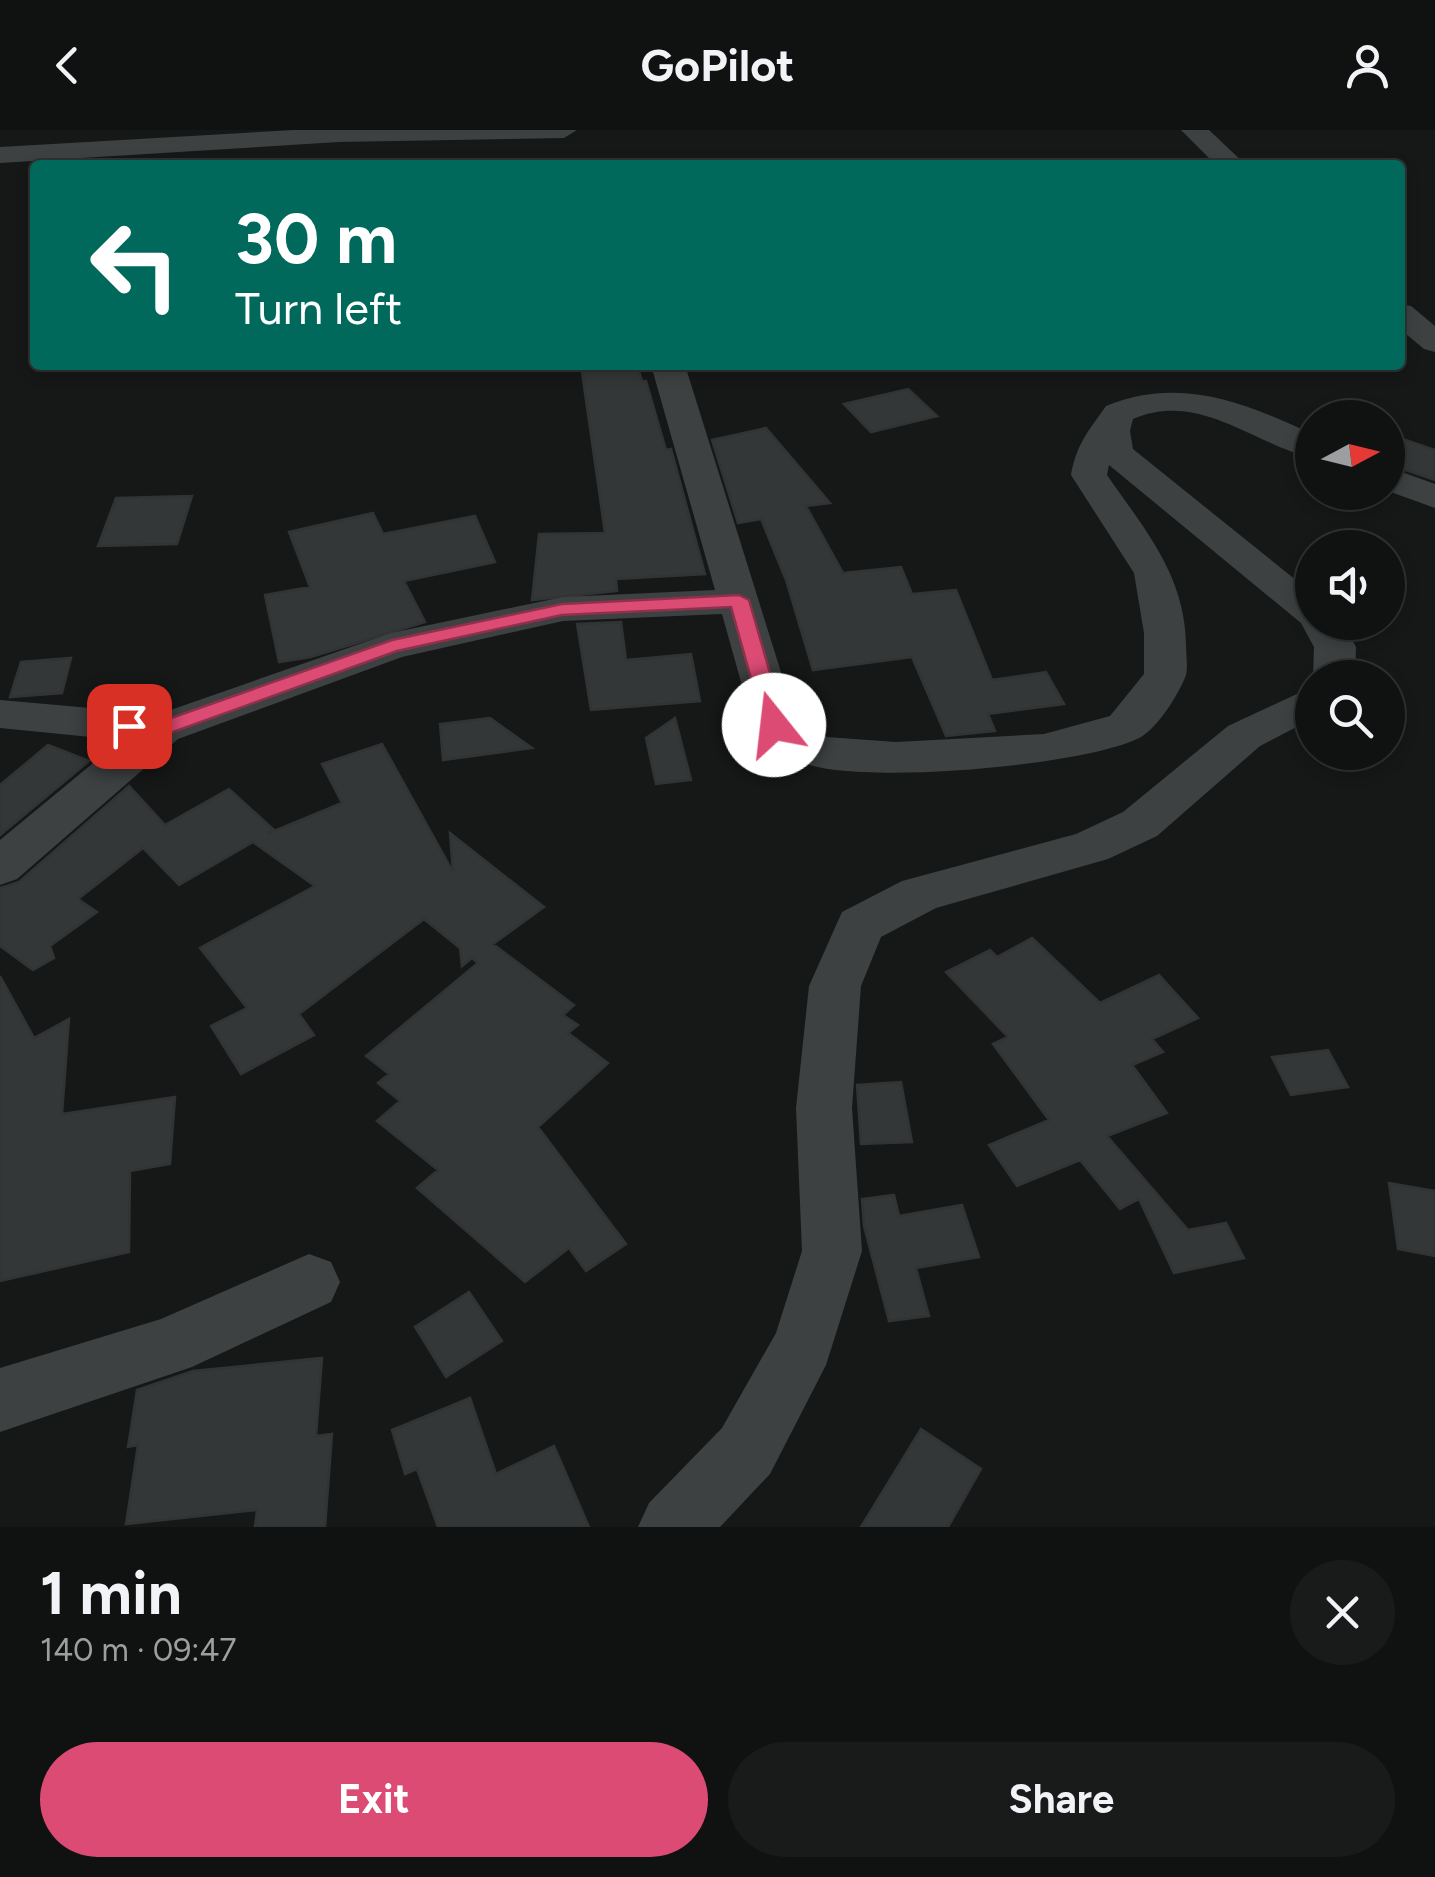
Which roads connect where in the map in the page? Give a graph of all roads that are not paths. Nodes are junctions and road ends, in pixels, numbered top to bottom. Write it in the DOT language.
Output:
graph roads {
  1 [pos="1194,130"];
  2 [pos="567,136"];
  3 [pos="0,155"];
  4 [pos="1227,160"];
  5 [pos="1405,316"];
  6 [pos="1435,342"];
  7 [pos="670,370"];
  8 [pos="1112,431"];
  9 [pos="1295,439"];
  10 [pos="1405,485"];
  11 [pos="1435,497"];
  12 [pos="1295,599"];
  13 [pos="739,600"];
  14 [pos="1295,709"];
  15 [pos="0,714"];
  16 [pos="162,729"];
  17 [pos="0,867"];
  18 [pos="308,1282"];
  19 [pos="0,1400"];
  20 [pos="673,1527"];
  1 -- 4 [label="street"];
  2 -- 3 [label="street"];
  5 -- 6 [label="street"];
  7 -- 13 [label="street"];
  8 -- 9 [label="street"];
  8 -- 12 [label="street"];
  8 -- 13 [label="street"];
  10 -- 11 [label="street"];
  13 -- 16 [label="street"];
  14 -- 20 [label="street"];
  15 -- 16 [label="street"];
  16 -- 17 [label="street"];
  18 -- 19 [label="street"];
}
